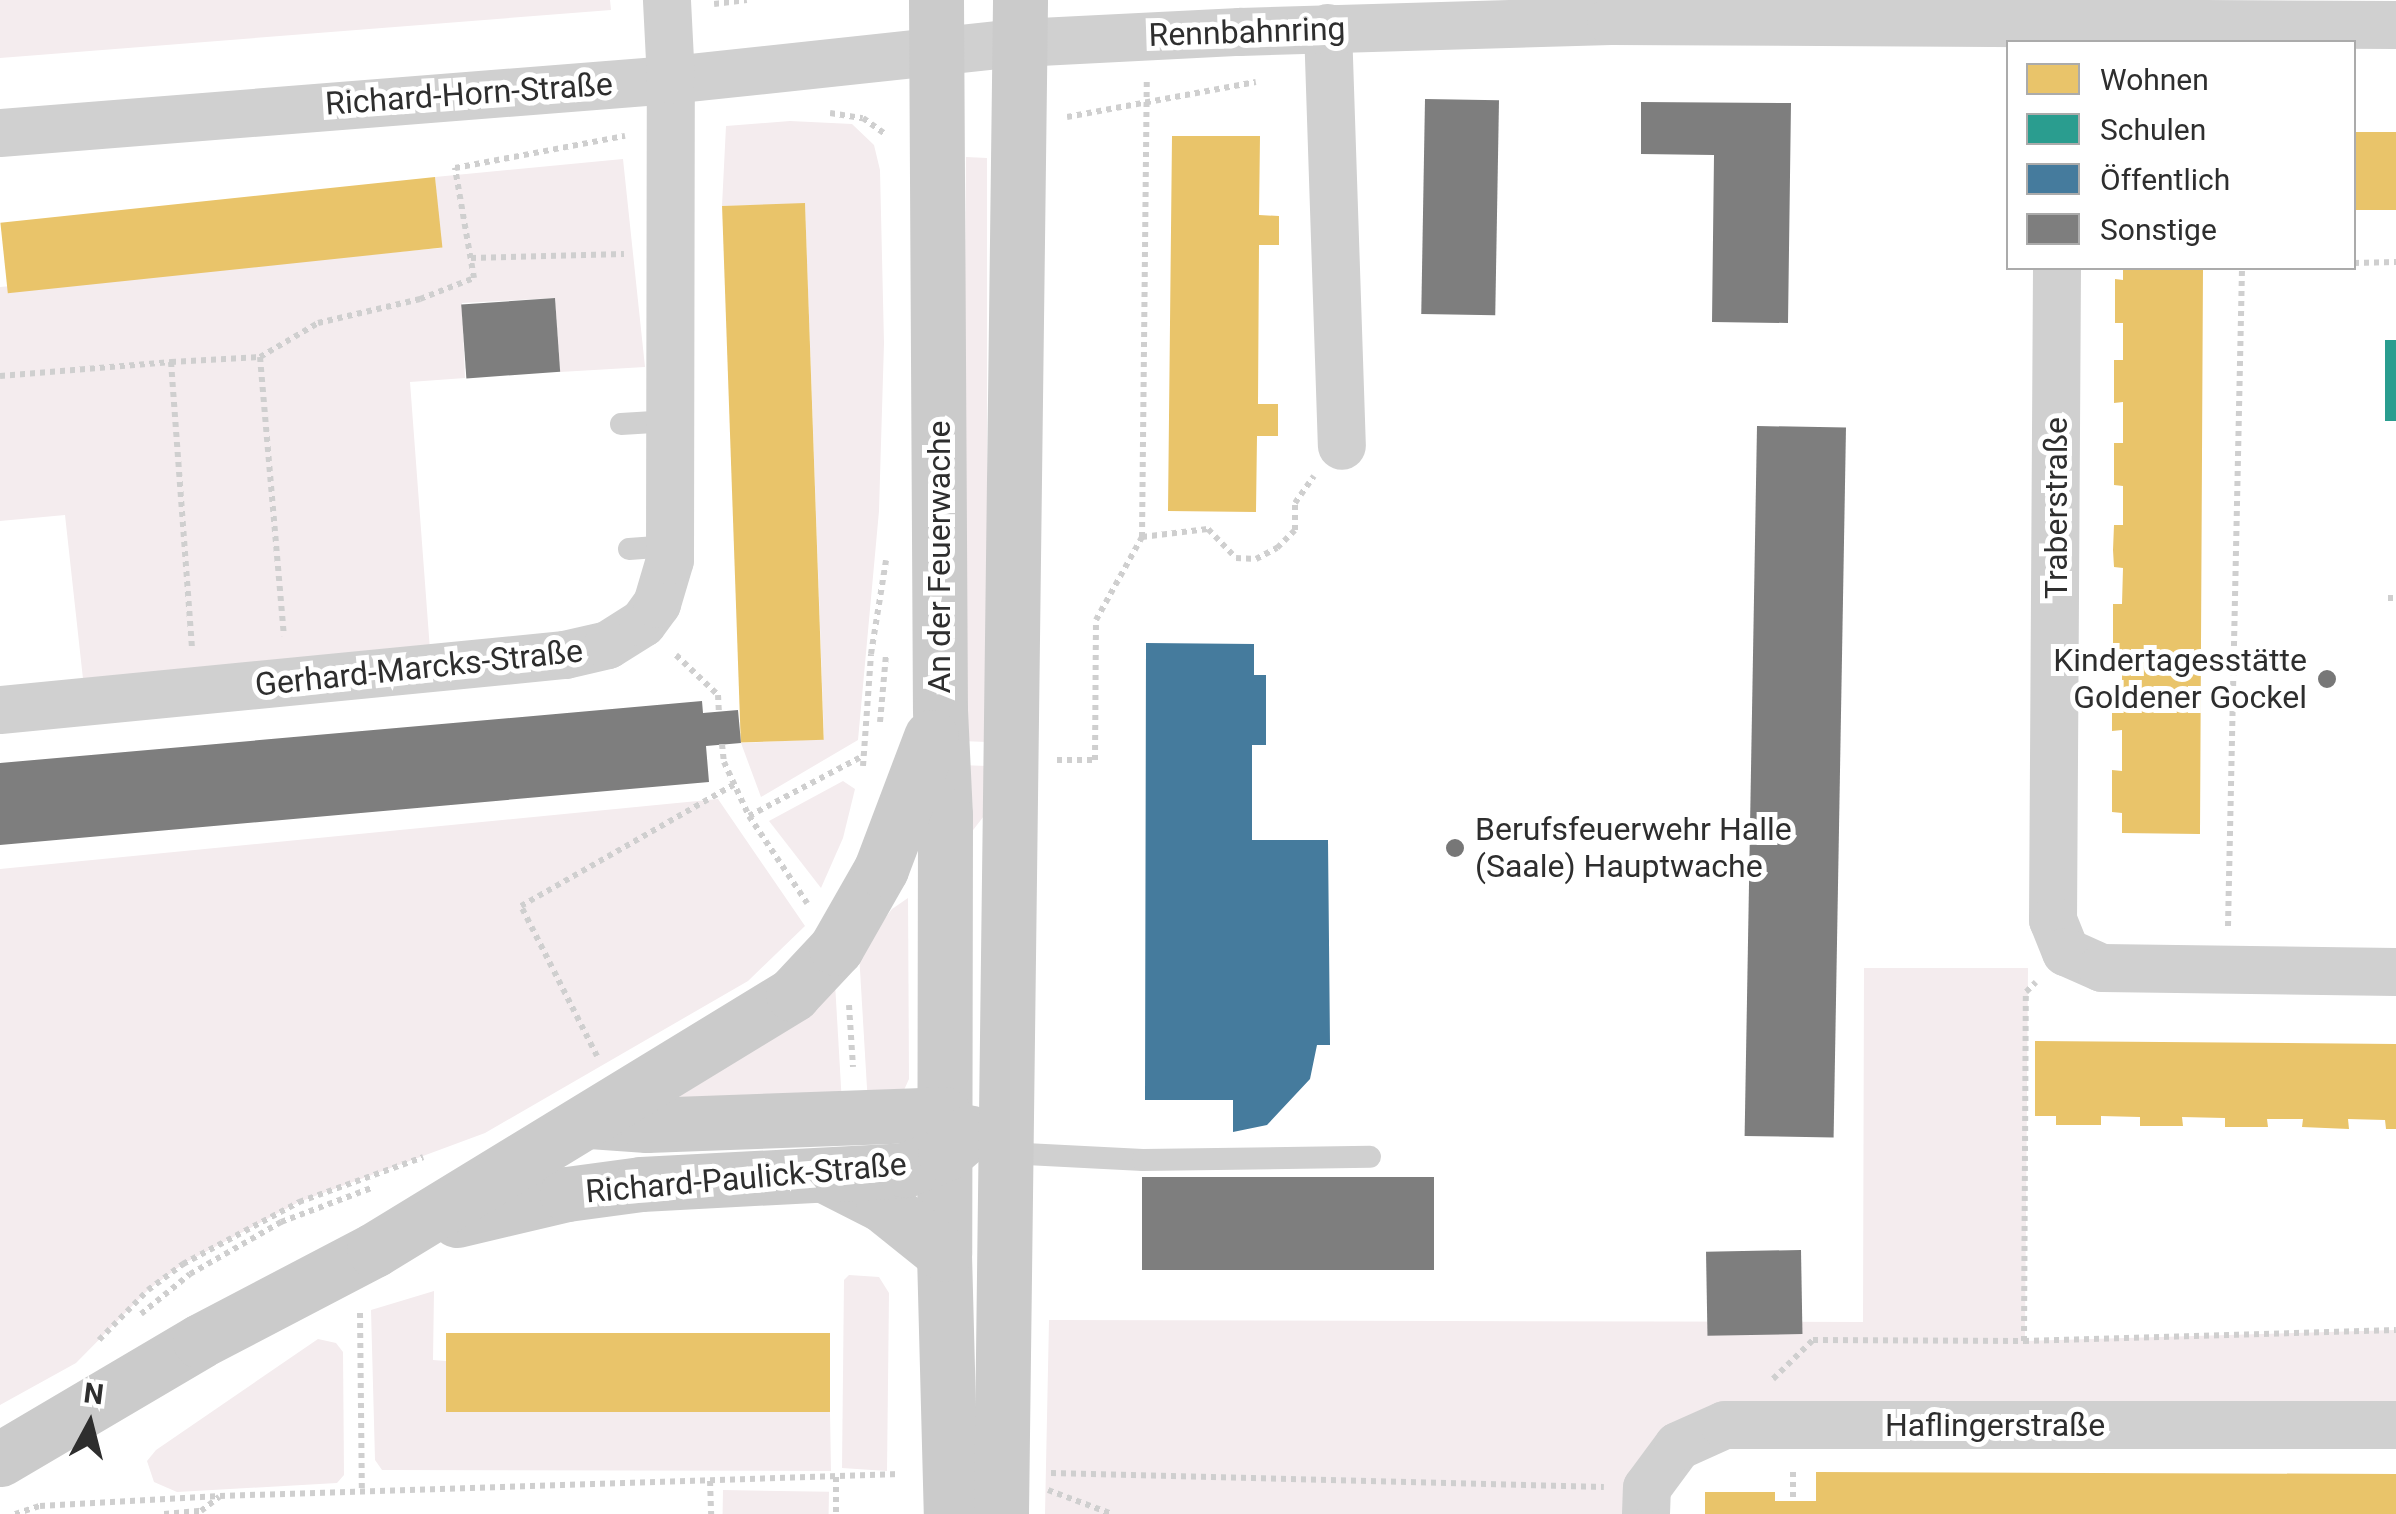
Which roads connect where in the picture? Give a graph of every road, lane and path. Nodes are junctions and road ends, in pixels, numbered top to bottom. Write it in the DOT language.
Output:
graph roads {
  1 [pos="667,0"];
  2 [pos="1611,10"];
  3 [pos="1020,22"];
  4 [pos="2059,22"];
  5 [pos="2396,25"];
  6 [pos="937,26"];
  7 [pos="1147,36"];
  8 [pos="1329,51"];
  9 [pos="672,80"];
  10 [pos="1147,99"];
  11 [pos="1019,127"];
  12 [pos="0,132"];
  13 [pos="628,254"];
  14 [pos="470,258"];
  15 [pos="2356,262"];
  16 [pos="2396,262"];
  17 [pos="2057,270"];
  18 [pos="2242,270"];
  19 [pos="171,362"];
  20 [pos="0,376"];
  21 [pos="670,421"];
  22 [pos="620,424"];
  23 [pos="1342,446"];
  24 [pos="1142,537"];
  25 [pos="643,623"];
  26 [pos="888,640"];
  27 [pos="288,683"];
  28 [pos="194,692"];
  29 [pos="21,701"];
  30 [pos="940,710"];
  31 [pos="719,712"];
  32 [pos="879,734"];
  33 [pos="722,744"];
  34 [pos="864,756"];
  35 [pos="1011,760"];
  36 [pos="734,784"];
  37 [pos="749,816"];
  38 [pos="814,914"];
  39 [pos="2066,952"];
  40 [pos="2227,969"];
  41 [pos="2396,972"];
  42 [pos="602,1066"];
  43 [pos="590,1121"];
  44 [pos="966,1138"];
  45 [pos="1370,1157"];
  46 [pos="826,1176"];
  47 [pos="391,1181"];
  48 [pos="944,1254"];
  49 [pos="367,1276"];
  50 [pos="132,1323"];
  51 [pos="2396,1330"];
  52 [pos="2024,1341"];
  53 [pos="1725,1425"];
  54 [pos="2396,1425"];
  55 [pos="0,1459"];
  56 [pos="1793,1475"];
  57 [pos="836,1477"];
  58 [pos="710,1481"];
  59 [pos="362,1492"];
  60 [pos="976,1493"];
  61 [pos="220,1496"];
  62 [pos="1646,1501"];
  63 [pos="1793,1501"];
  64 [pos="16,1514"];
  65 [pos="164,1514"];
  66 [pos="711,1514"];
  67 [pos="836,1514"];
  1 -- 9 [label="street"];
  2 -- 4 [label="street, Rennbahnring"];
  2 -- 8 [label="street, Rennbahnring"];
  3 -- 6 [label="street, Rennbahnring"];
  3 -- 7 [label="street, Rennbahnring"];
  3 -- 11 [label="street, An der Feuerwache"];
  4 -- 5 [label="street, Rennbahnring"];
  6 -- 9 [label="street, Richard-Horn-Straße"];
  6 -- 30 [label="street, An der Feuerwache"];
  7 -- 8 [label="street, Rennbahnring"];
  7 -- 10 [label="path"];
  8 -- 10 [label="path"];
  8 -- 23 [label="street"];
  9 -- 12 [label="street, Richard-Horn-Straße"];
  9 -- 21 [label="street"];
  10 -- 11 [label="path"];
  10 -- 24 [label="path"];
  11 -- 35 [label="street, An der Feuerwache"];
  13 -- 14 [label="path"];
  15 -- 16 [label="path"];
  17 -- 39 [label="street, Traberstraße"];
  18 -- 40 [label="path"];
  19 -- 20 [label="path"];
  19 -- 27 [label="path"];
  19 -- 28 [label="path"];
  21 -- 22 [label="lane"];
  21 -- 25 [label="street"];
  23 -- 24 [label="path"];
  24 -- 35 [label="path"];
  25 -- 27 [label="street, Gerhard-Marcks-Straße"];
  25 -- 31 [label="path"];
  26 -- 32 [label="path"];
  27 -- 28 [label="street, Gerhard-Marcks-Straße"];
  28 -- 29 [label="street, Gerhard-Marcks-Straße"];
  30 -- 43 [label="street, Richard-Paulick-Straße"];
  30 -- 44 [label="street, An der Feuerwache"];
  33 -- 36 [label="path"];
  34 -- 37 [label="path"];
  35 -- 44 [label="street, An der Feuerwache"];
  36 -- 37 [label="path"];
  36 -- 42 [label="path"];
  37 -- 38 [label="path"];
  39 -- 40 [label="street"];
  39 -- 52 [label="path"];
  40 -- 41 [label="street"];
  43 -- 44 [label="street, Richard-Paulick-Straße"];
  43 -- 49 [label="street, Richard-Paulick-Straße"];
  44 -- 45 [label="lane"];
  44 -- 46 [label="street, Richard-Paulick-Straße"];
  44 -- 48 [label="street, An der Feuerwache"];
  44 -- 60 [label="street, An der Feuerwache"];
  46 -- 48 [label="street"];
  46 -- 49 [label="street, Richard-Paulick-Straße"];
  47 -- 50 [label="path"];
  48 -- 60 [label="street, An der Feuerwache"];
  49 -- 55 [label="street, Richard-Paulick-Straße"];
  49 -- 59 [label="path"];
  51 -- 52 [label="path"];
  52 -- 53 [label="path"];
  53 -- 54 [label="street, Haflingerstraße"];
  53 -- 62 [label="street, Haflingerstraße"];
  56 -- 63 [label="path"];
  57 -- 58 [label="path"];
  57 -- 60 [label="path"];
  57 -- 67 [label="path"];
  58 -- 59 [label="path"];
  58 -- 66 [label="path"];
  59 -- 61 [label="path"];
  60 -- 62 [label="path"];
  61 -- 64 [label="path"];
  61 -- 65 [label="path"];
}
